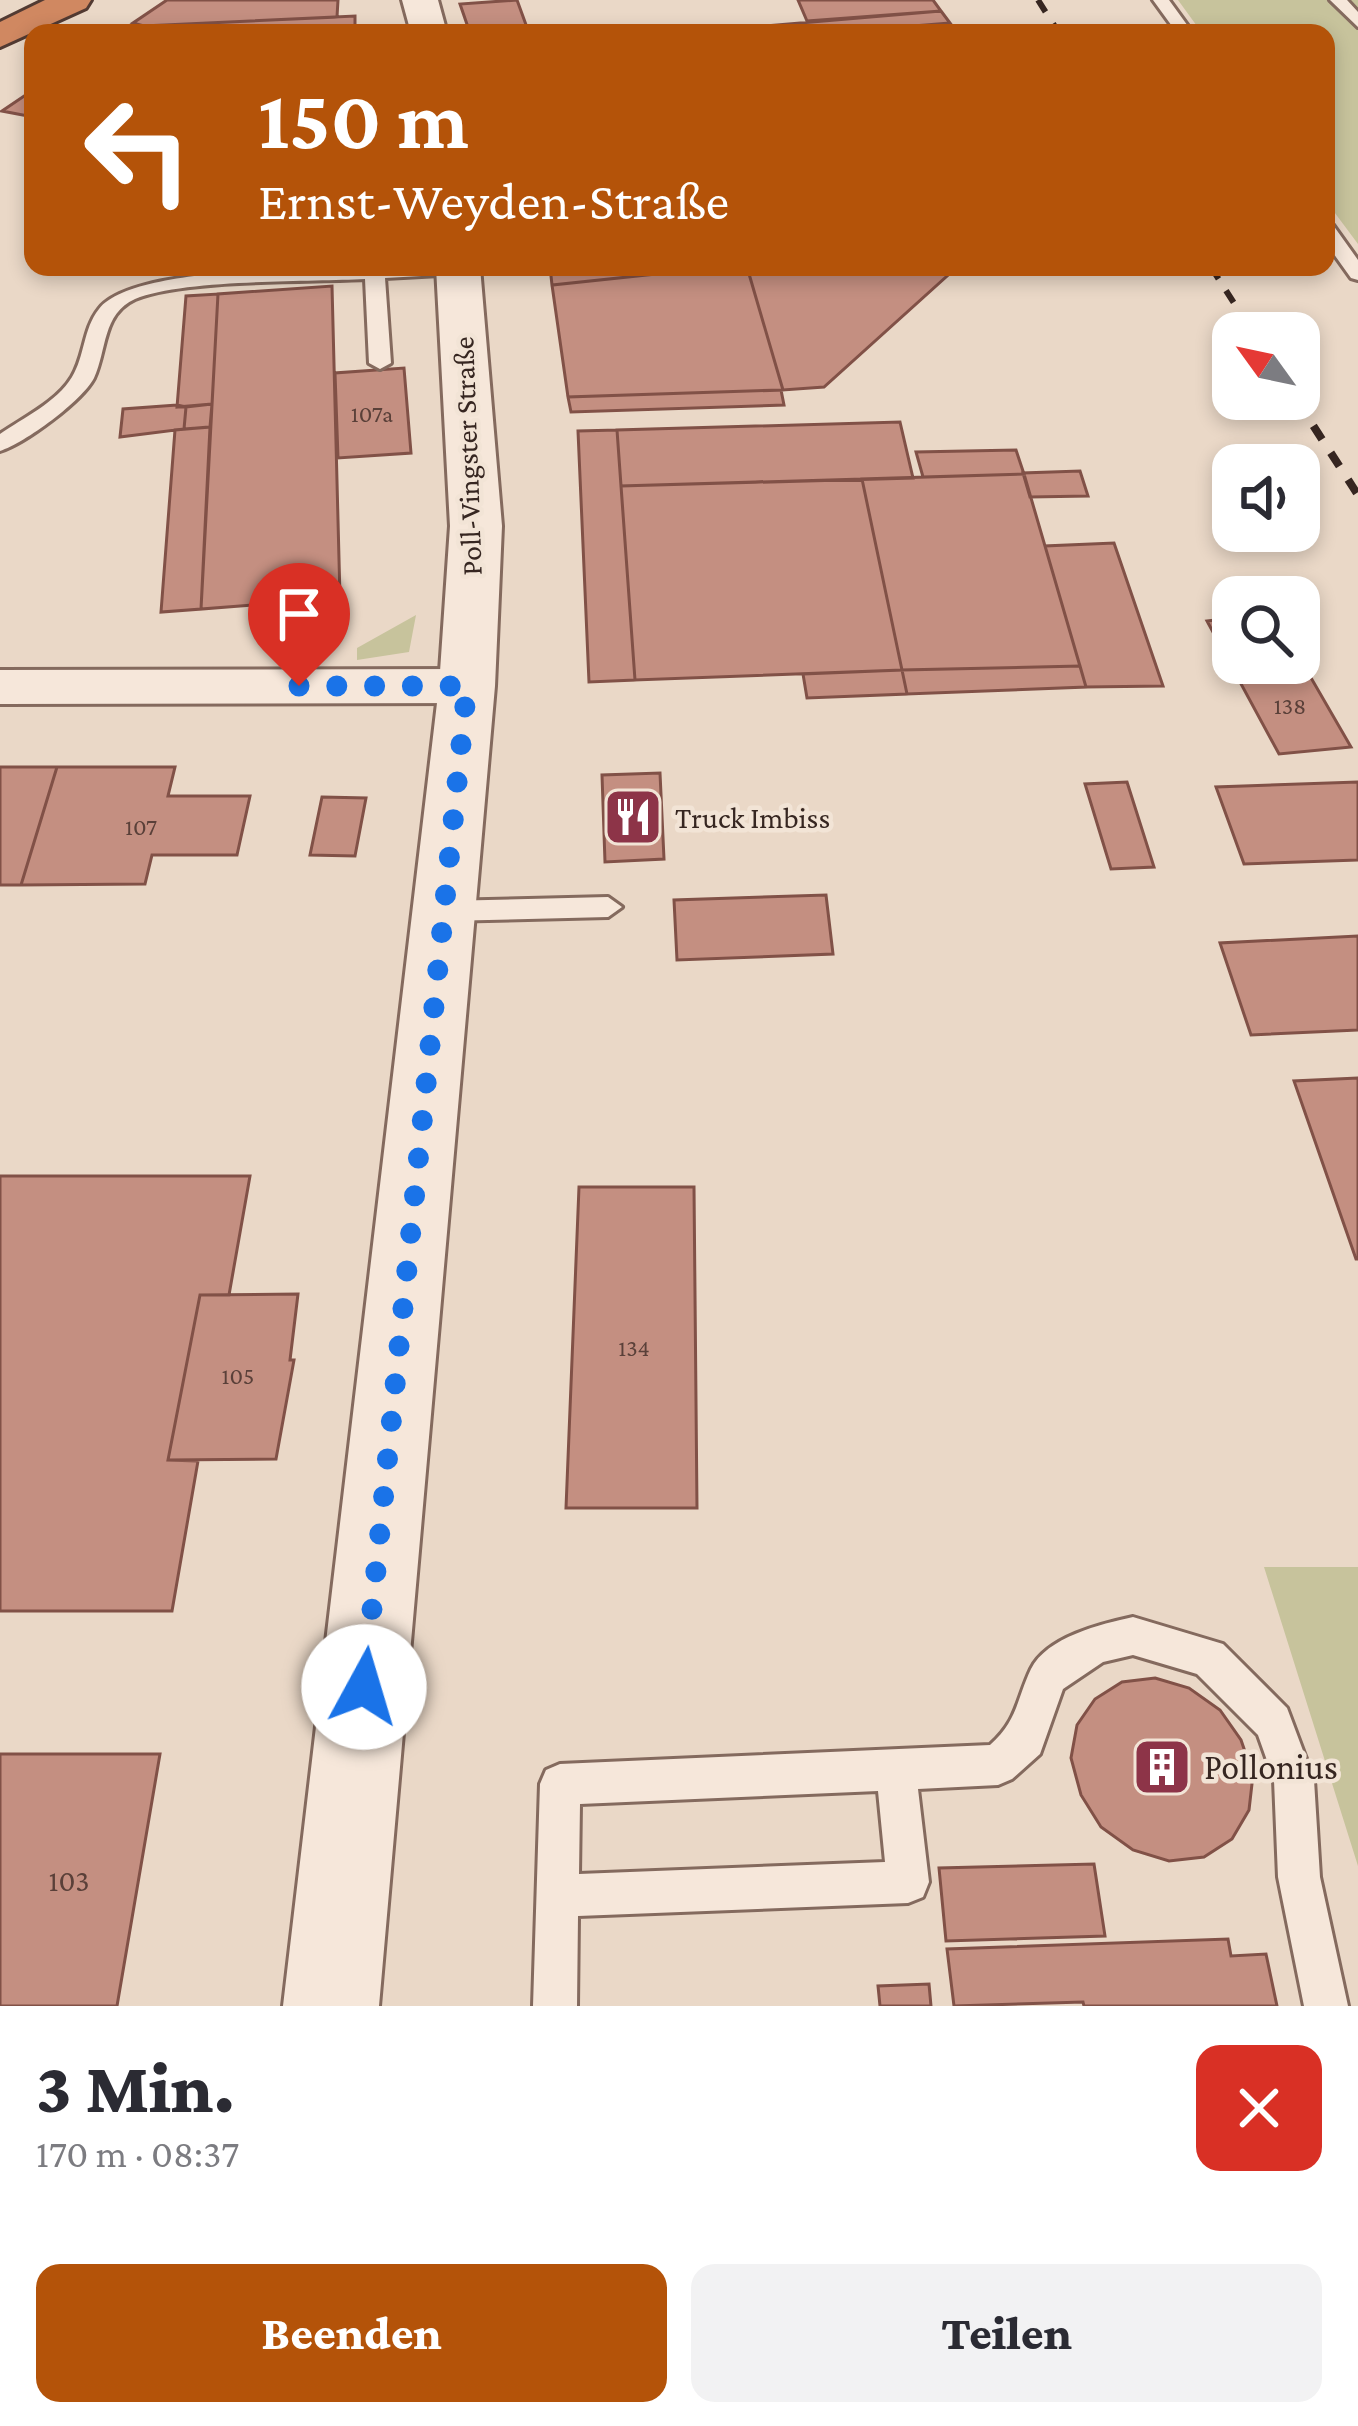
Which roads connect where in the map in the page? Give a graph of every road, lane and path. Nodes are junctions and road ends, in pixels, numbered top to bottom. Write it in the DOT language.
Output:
graph roads {
  1 [pos="73,0"];
  2 [pos="1338,0"];
  3 [pos="1358,22"];
  4 [pos="24,24"];
  5 [pos="1335,242"];
  6 [pos="1358,274"];
  7 [pos="317,276"];
  8 [pos="375,276"];
  9 [pos="459,276"];
  10 [pos="380,363"];
  11 [pos="0,444"];
  12 [pos="467,686"];
  13 [pos="0,687"];
  14 [pos="608,907"];
  15 [pos="444,911"];
  16 [pos="896,1770"];
  17 [pos="556,1896"];
  18 [pos="331,2006"];
  19 [pos="555,2006"];
  20 [pos="1326,2006"];
  1 -- 4 [label="highway"];
  2 -- 3 [label="lane"];
  5 -- 6 [label="lane"];
  7 -- 11 [label="lane"];
  8 -- 10 [label="lane"];
  9 -- 12 [label="street, Poll-Vingster Straße"];
  12 -- 13 [label="street"];
  12 -- 15 [label="street, Poll-Vingster Straße"];
  14 -- 15 [label="lane"];
  15 -- 18 [label="street, Poll-Vingster Straße"];
  16 -- 17 [label="lane"];
  16 -- 17 [label="lane"];
  16 -- 20 [label="lane"];
  17 -- 19 [label="lane"];
}
